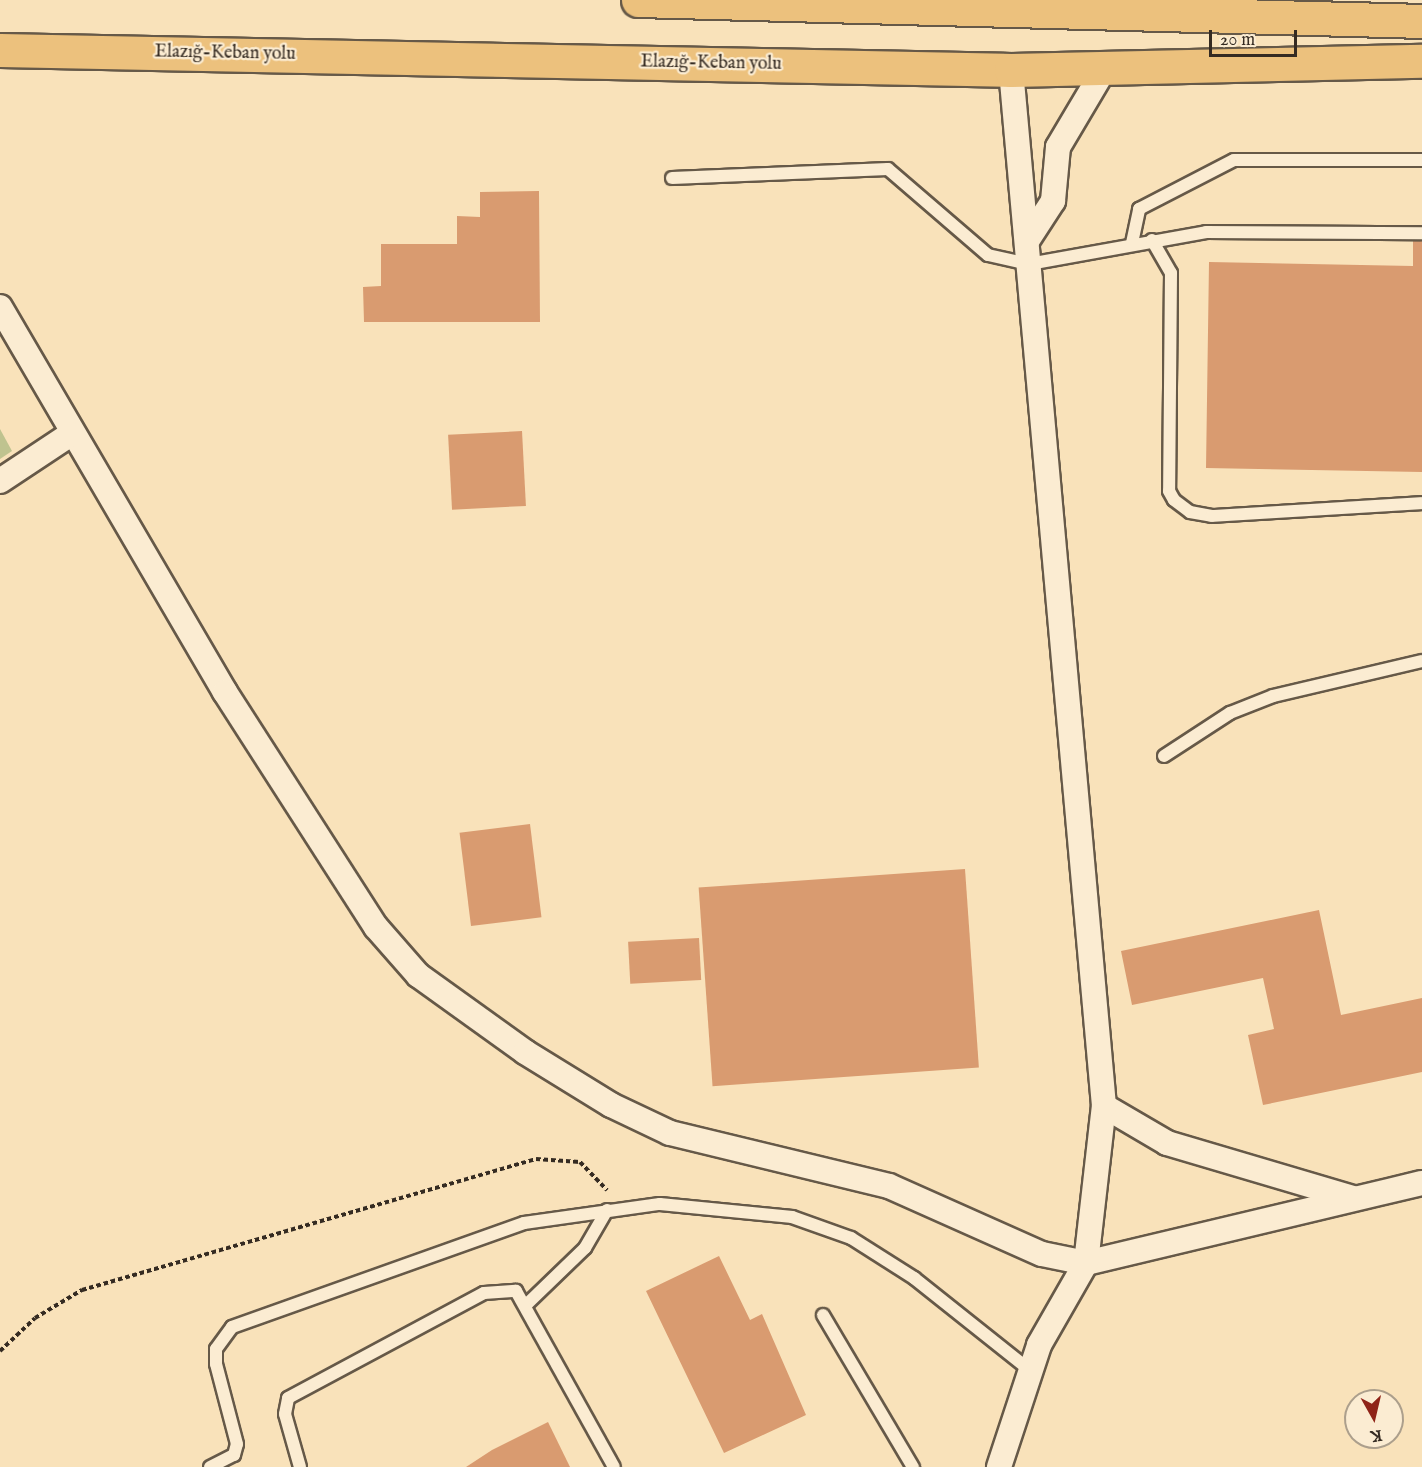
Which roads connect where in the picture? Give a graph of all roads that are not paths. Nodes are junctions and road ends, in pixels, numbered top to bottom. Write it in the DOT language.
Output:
graph roads {
  1 [pos="638,0"];
  2 [pos="875,3"];
  3 [pos="1422,21"];
  4 [pos="0,50"];
  5 [pos="1422,61"];
  6 [pos="1105,68"];
  7 [pos="1011,70"];
  8 [pos="1422,160"];
  9 [pos="672,178"];
  10 [pos="1422,233"];
  11 [pos="1152,240"];
  12 [pos="1132,243"];
  13 [pos="1028,253"];
  14 [pos="0,307"];
  15 [pos="71,434"];
  16 [pos="0,481"];
  17 [pos="1422,503"];
  18 [pos="1422,662"];
  19 [pos="1164,756"];
  20 [pos="1104,1106"];
  21 [pos="1422,1183"];
  22 [pos="1353,1198"];
  23 [pos="607,1210"];
  24 [pos="1086,1263"];
  25 [pos="527,1304"];
  26 [pos="823,1315"];
  27 [pos="1031,1371"];
  28 [pos="210,1467"];
  29 [pos="300,1467"];
  30 [pos="614,1467"];
  31 [pos="914,1467"];
  32 [pos="999,1467"];
  1 -- 2 [label="highway"];
  2 -- 3 [label="highway"];
  4 -- 7 [label="highway, Elazığ-Keban yolu"];
  5 -- 6 [label="highway, Elazığ-Keban yolu"];
  6 -- 7 [label="highway, Elazığ-Keban yolu"];
  6 -- 13 [label="street"];
  7 -- 13 [label="street"];
  8 -- 12 [label="lane"];
  9 -- 13 [label="lane"];
  10 -- 11 [label="lane"];
  11 -- 12 [label="lane"];
  11 -- 17 [label="lane"];
  12 -- 13 [label="lane"];
  13 -- 20 [label="street"];
  14 -- 15 [label="street"];
  15 -- 16 [label="street"];
  15 -- 24 [label="street"];
  18 -- 19 [label="lane"];
  20 -- 22 [label="street"];
  20 -- 24 [label="street"];
  21 -- 22 [label="street"];
  22 -- 24 [label="street"];
  23 -- 25 [label="lane"];
  23 -- 27 [label="lane"];
  23 -- 28 [label="lane"];
  24 -- 27 [label="street"];
  25 -- 29 [label="lane"];
  25 -- 30 [label="lane"];
  26 -- 31 [label="lane"];
  27 -- 32 [label="street"];
}
